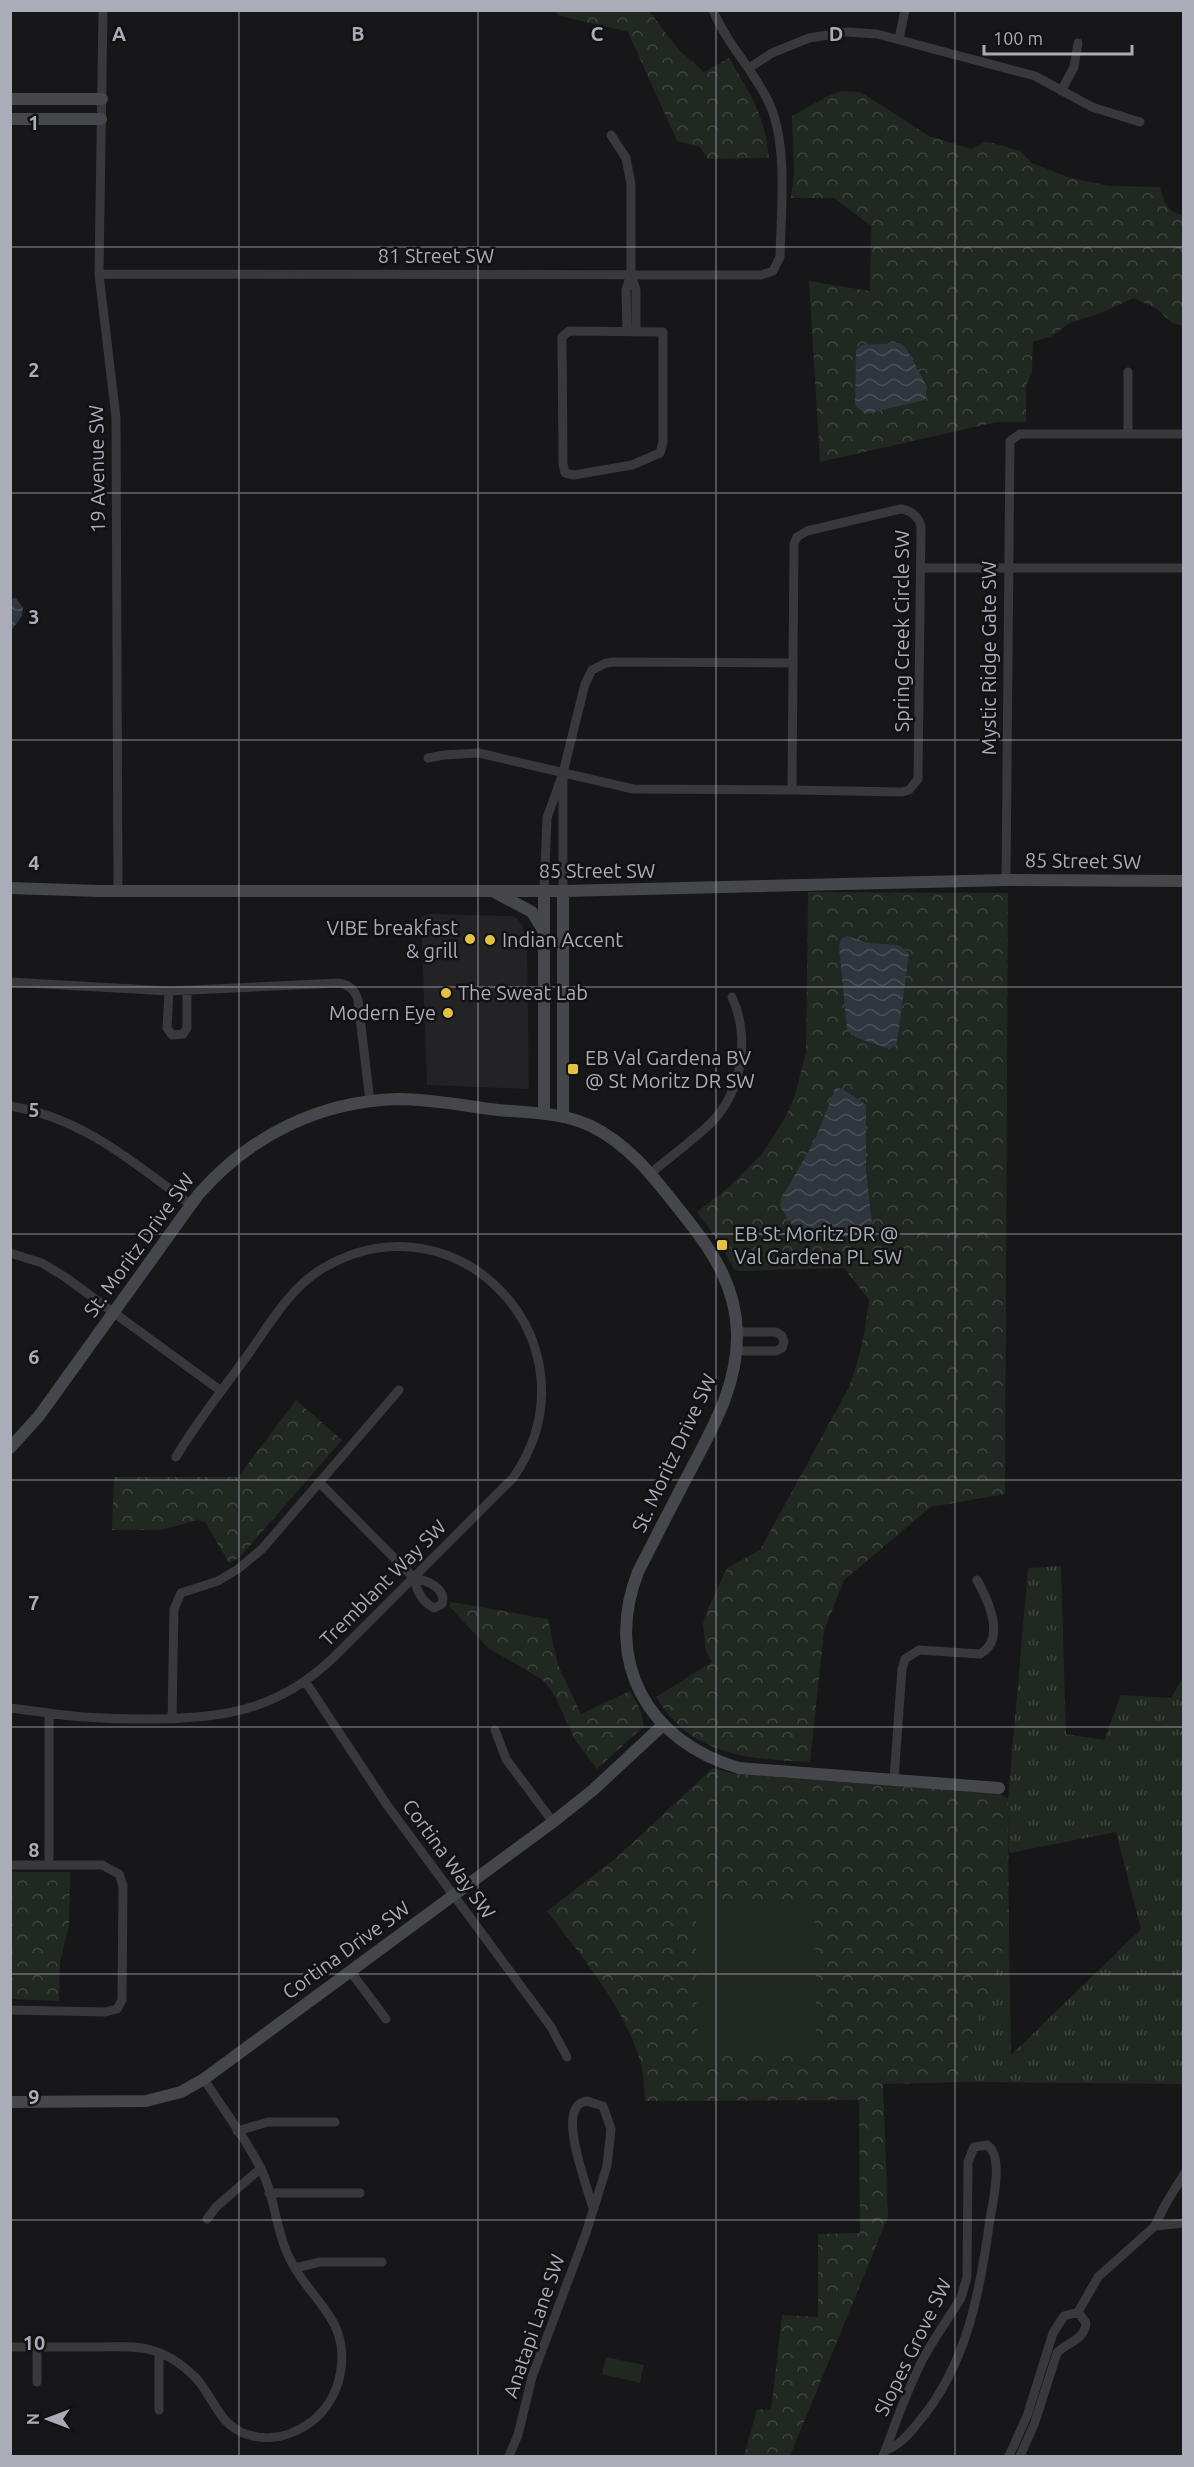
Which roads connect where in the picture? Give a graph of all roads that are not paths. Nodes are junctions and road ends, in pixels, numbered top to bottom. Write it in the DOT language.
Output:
graph roads {
  1 [pos="103,10"];
  2 [pos="714,10"];
  3 [pos="905,10"];
  4 [pos="899,39"];
  5 [pos="1078,43"];
  6 [pos="749,68"];
  7 [pos="1061,91"];
  8 [pos="10,99"];
  9 [pos="102,99"];
  10 [pos="10,119"];
  11 [pos="101,119"];
  12 [pos="1140,122"];
  13 [pos="611,135"];
  14 [pos="99,274"];
  15 [pos="631,274"];
  16 [pos="632,332"];
  17 [pos="1128,372"];
  18 [pos="1128,434"];
  19 [pos="1184,435"];
  20 [pos="1008,567"];
  21 [pos="921,568"];
  22 [pos="1184,568"];
  23 [pos="793,663"];
  24 [pos="428,758"];
  25 [pos="563,773"];
  26 [pos="792,790"];
  27 [pos="1006,880"];
  28 [pos="1184,881"];
  29 [pos="10,888"];
  30 [pos="118,891"];
  31 [pos="493,891"];
  32 [pos="544,891"];
  33 [pos="563,891"];
  34 [pos="544,933"];
  35 [pos="10,982"];
  36 [pos="187,990"];
  37 [pos="169,991"];
  38 [pos="732,996"];
  39 [pos="370,1102"];
  40 [pos="10,1106"];
  41 [pos="544,1114"];
  42 [pos="563,1117"];
  43 [pos="650,1174"];
  44 [pos="191,1205"];
  45 [pos="10,1253"];
  46 [pos="114,1312"];
  47 [pos="737,1332"];
  48 [pos="736,1351"];
  49 [pos="399,1390"];
  50 [pos="221,1391"];
  51 [pos="10,1448"];
  52 [pos="176,1457"];
  53 [pos="319,1482"];
  54 [pos="414,1578"];
  55 [pos="976,1580"];
  56 [pos="305,1681"];
  57 [pos="10,1708"];
  58 [pos="49,1713"];
  59 [pos="172,1719"];
  60 [pos="663,1725"];
  61 [pos="495,1730"];
  62 [pos="894,1779"];
  63 [pos="999,1788"];
  64 [pos="553,1822"];
  65 [pos="10,1865"];
  66 [pos="49,1865"];
  67 [pos="453,1895"];
  68 [pos="350,1971"];
  69 [pos="10,2010"];
  70 [pos="386,2019"];
  71 [pos="567,2057"];
  72 [pos="204,2079"];
  73 [pos="10,2102"];
  74 [pos="335,2122"];
  75 [pos="237,2131"];
  76 [pos="261,2168"];
  77 [pos="1184,2174"];
  78 [pos="269,2193"];
  79 [pos="360,2193"];
  80 [pos="593,2208"];
  81 [pos="207,2218"];
  82 [pos="1184,2223"];
  83 [pos="1155,2226"];
  84 [pos="382,2262"];
  85 [pos="295,2268"];
  86 [pos="1078,2312"];
  87 [pos="10,2347"];
  88 [pos="38,2347"];
  89 [pos="159,2353"];
  90 [pos="38,2382"];
  91 [pos="159,2410"];
  92 [pos="885,2453"];
  93 [pos="509,2457"];
  94 [pos="1009,2457"];
  95 [pos="1020,2457"];
  1 -- 9 [label="street, 19 Avenue SW"];
  2 -- 6 [label="street"];
  3 -- 4 [label="street"];
  4 -- 6 [label="street"];
  4 -- 7 [label="street"];
  5 -- 7 [label="street"];
  6 -- 15 [label="street, 81 Street SW"];
  7 -- 12 [label="street"];
  8 -- 9 [label="street"];
  9 -- 11 [label="street, 19 Avenue SW"];
  10 -- 11 [label="street"];
  11 -- 14 [label="street, 19 Avenue SW"];
  13 -- 15 [label="street"];
  14 -- 15 [label="street, 81 Street SW"];
  14 -- 30 [label="street, 19 Avenue SW"];
  15 -- 16 [label="street"];
  16 -- 16 [label="street"];
  17 -- 18 [label="street"];
  18 -- 19 [label="street"];
  18 -- 20 [label="street, Mystic Ridge Gate SW"];
  20 -- 21 [label="street"];
  20 -- 22 [label="street"];
  20 -- 27 [label="street, Mystic Ridge Gate SW"];
  21 -- 23 [label="street, Spring Creek Circle SW"];
  21 -- 26 [label="street, Spring Creek Circle SW"];
  23 -- 25 [label="street"];
  23 -- 26 [label="street, Spring Creek Circle SW"];
  24 -- 25 [label="street, Spring Creek Circle SW"];
  25 -- 26 [label="street, Spring Creek Circle SW"];
  25 -- 32 [label="street"];
  25 -- 33 [label="street"];
  27 -- 28 [label="street, 85 Street SW"];
  27 -- 33 [label="street, 85 Street SW"];
  29 -- 30 [label="street, 85 Street SW"];
  30 -- 31 [label="street, 85 Street SW"];
  31 -- 32 [label="street, 85 Street SW"];
  31 -- 34 [label="street"];
  32 -- 33 [label="street, 85 Street SW"];
  32 -- 34 [label="street"];
  33 -- 42 [label="street"];
  34 -- 41 [label="street"];
  35 -- 37 [label="street"];
  36 -- 37 [label="street"];
  36 -- 37 [label="street"];
  36 -- 39 [label="street"];
  38 -- 43 [label="street"];
  39 -- 41 [label="street, St. Moritz Drive SW"];
  39 -- 44 [label="street, St. Moritz Drive SW"];
  40 -- 44 [label="street"];
  41 -- 42 [label="street, St. Moritz Drive SW"];
  42 -- 43 [label="street, St. Moritz Drive SW"];
  43 -- 47 [label="street, St. Moritz Drive SW"];
  44 -- 46 [label="street, St. Moritz Drive SW"];
  45 -- 46 [label="street"];
  46 -- 50 [label="street"];
  46 -- 51 [label="street, St. Moritz Drive SW"];
  47 -- 48 [label="street, St. Moritz Drive SW"];
  47 -- 48 [label="street"];
  48 -- 60 [label="street, St. Moritz Drive SW"];
  49 -- 53 [label="street"];
  50 -- 52 [label="street, Tremblant Way SW"];
  50 -- 54 [label="street, Tremblant Way SW"];
  53 -- 54 [label="street"];
  53 -- 59 [label="street"];
  54 -- 56 [label="street, Tremblant Way SW"];
  55 -- 62 [label="street"];
  56 -- 59 [label="street, Tremblant Way SW"];
  56 -- 67 [label="street, Cortina Way SW"];
  57 -- 58 [label="street, Tremblant Way SW"];
  58 -- 59 [label="street, Tremblant Way SW"];
  58 -- 66 [label="street"];
  60 -- 62 [label="street, St. Moritz Drive SW"];
  60 -- 64 [label="street, Cortina Drive SW"];
  61 -- 64 [label="street"];
  62 -- 63 [label="street, St. Moritz Drive SW"];
  64 -- 67 [label="street, Cortina Drive SW"];
  65 -- 66 [label="street"];
  66 -- 69 [label="street"];
  67 -- 68 [label="street, Cortina Drive SW"];
  67 -- 71 [label="street, Cortina Way SW"];
  68 -- 70 [label="street"];
  68 -- 72 [label="street, Cortina Drive SW"];
  72 -- 73 [label="street, Cortina Drive SW"];
  72 -- 75 [label="street"];
  74 -- 75 [label="street"];
  75 -- 76 [label="street"];
  76 -- 78 [label="street"];
  76 -- 81 [label="street"];
  77 -- 83 [label="street"];
  78 -- 79 [label="street"];
  78 -- 85 [label="street"];
  80 -- 80 [label="street, Anatapi Lane SW"];
  80 -- 93 [label="street, Anatapi Lane SW"];
  82 -- 83 [label="street"];
  83 -- 86 [label="street"];
  84 -- 85 [label="street"];
  85 -- 89 [label="street"];
  86 -- 94 [label="street"];
  86 -- 95 [label="street"];
  87 -- 88 [label="street"];
  88 -- 89 [label="street"];
  88 -- 90 [label="street"];
  89 -- 91 [label="street"];
  92 -- 92 [label="street, Slopes Grove SW"];
}
